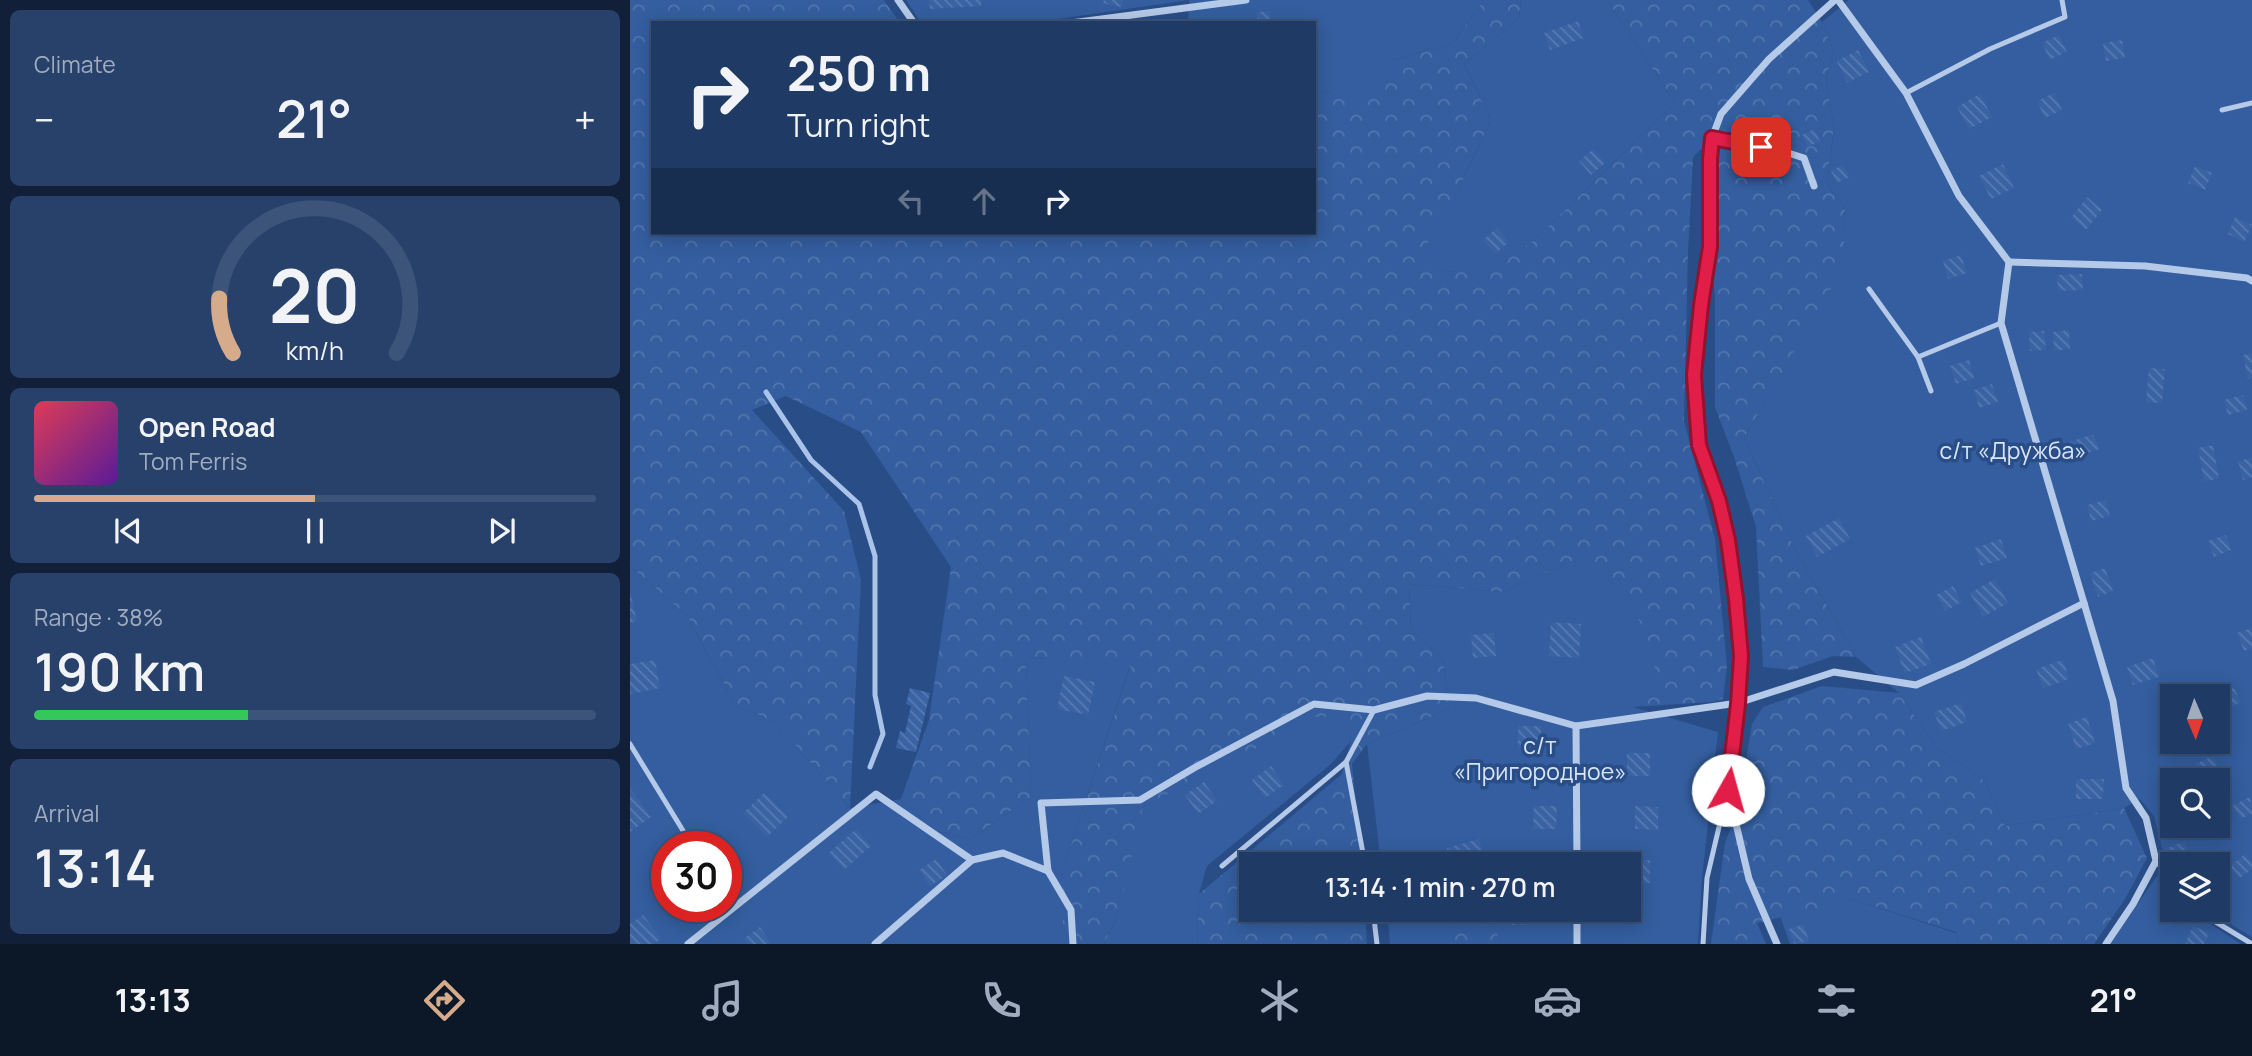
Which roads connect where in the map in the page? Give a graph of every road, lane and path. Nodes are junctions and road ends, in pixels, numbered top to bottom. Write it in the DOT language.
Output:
graph roads {
  1 [pos="898,0"];
  2 [pos="1246,0"];
  3 [pos="1837,0"];
  4 [pos="2062,0"];
  5 [pos="1224,1"];
  6 [pos="913,21"];
  7 [pos="1085,21"];
  8 [pos="1906,93"];
  9 [pos="2252,103"];
  10 [pos="2222,110"];
  11 [pos="1712,138"];
  12 [pos="1814,186"];
  13 [pos="2010,262"];
  14 [pos="2252,281"];
  15 [pos="1869,289"];
  16 [pos="2001,323"];
  17 [pos="1919,357"];
  18 [pos="1931,391"];
  19 [pos="2084,603"];
  20 [pos="1738,704"];
  21 [pos="1374,710"];
  22 [pos="1576,726"];
  23 [pos="630,744"];
  24 [pos="1346,762"];
  25 [pos="1728,790"];
  26 [pos="683,831"];
  27 [pos="1363,852"];
  28 [pos="1577,852"];
  29 [pos="972,860"];
  30 [pos="2156,861"];
  31 [pos="1222,866"];
  32 [pos="2160,866"];
  33 [pos="1048,871"];
  34 [pos="742,902"];
  35 [pos="716,922"];
  36 [pos="1374,922"];
  37 [pos="1577,922"];
  38 [pos="2216,922"];
  39 [pos="688,944"];
  40 [pos="875,944"];
  41 [pos="1073,944"];
  42 [pos="1377,944"];
  43 [pos="1577,944"];
  44 [pos="1703,944"];
  45 [pos="1777,944"];
  46 [pos="2106,944"];
  47 [pos="2252,944"];
  1 -- 6 [label="street"];
  2 -- 5 [label="street"];
  3 -- 8 [label="street"];
  3 -- 11 [label="street"];
  4 -- 8 [label="lane"];
  5 -- 7 [label="street"];
  8 -- 13 [label="street"];
  9 -- 10 [label="lane"];
  11 -- 12 [label="street"];
  11 -- 20 [label="street"];
  13 -- 14 [label="street"];
  13 -- 16 [label="street"];
  15 -- 17 [label="lane"];
  16 -- 17 [label="lane"];
  16 -- 19 [label="street"];
  17 -- 18 [label="lane"];
  19 -- 20 [label="street"];
  19 -- 30 [label="street"];
  20 -- 22 [label="street"];
  20 -- 25 [label="street"];
  21 -- 22 [label="street"];
  21 -- 24 [label="lane"];
  21 -- 33 [label="street"];
  22 -- 28 [label="street"];
  23 -- 26 [label="lane"];
  24 -- 27 [label="lane"];
  24 -- 31 [label="lane"];
  25 -- 44 [label="lane"];
  25 -- 45 [label="street"];
  29 -- 33 [label="street"];
  29 -- 34 [label="street"];
  29 -- 40 [label="street"];
  30 -- 32 [label="lane"];
  30 -- 46 [label="street"];
  33 -- 41 [label="street"];
  35 -- 39 [label="street"];
  36 -- 42 [label="lane"];
  37 -- 43 [label="street"];
  38 -- 47 [label="lane"];
}
